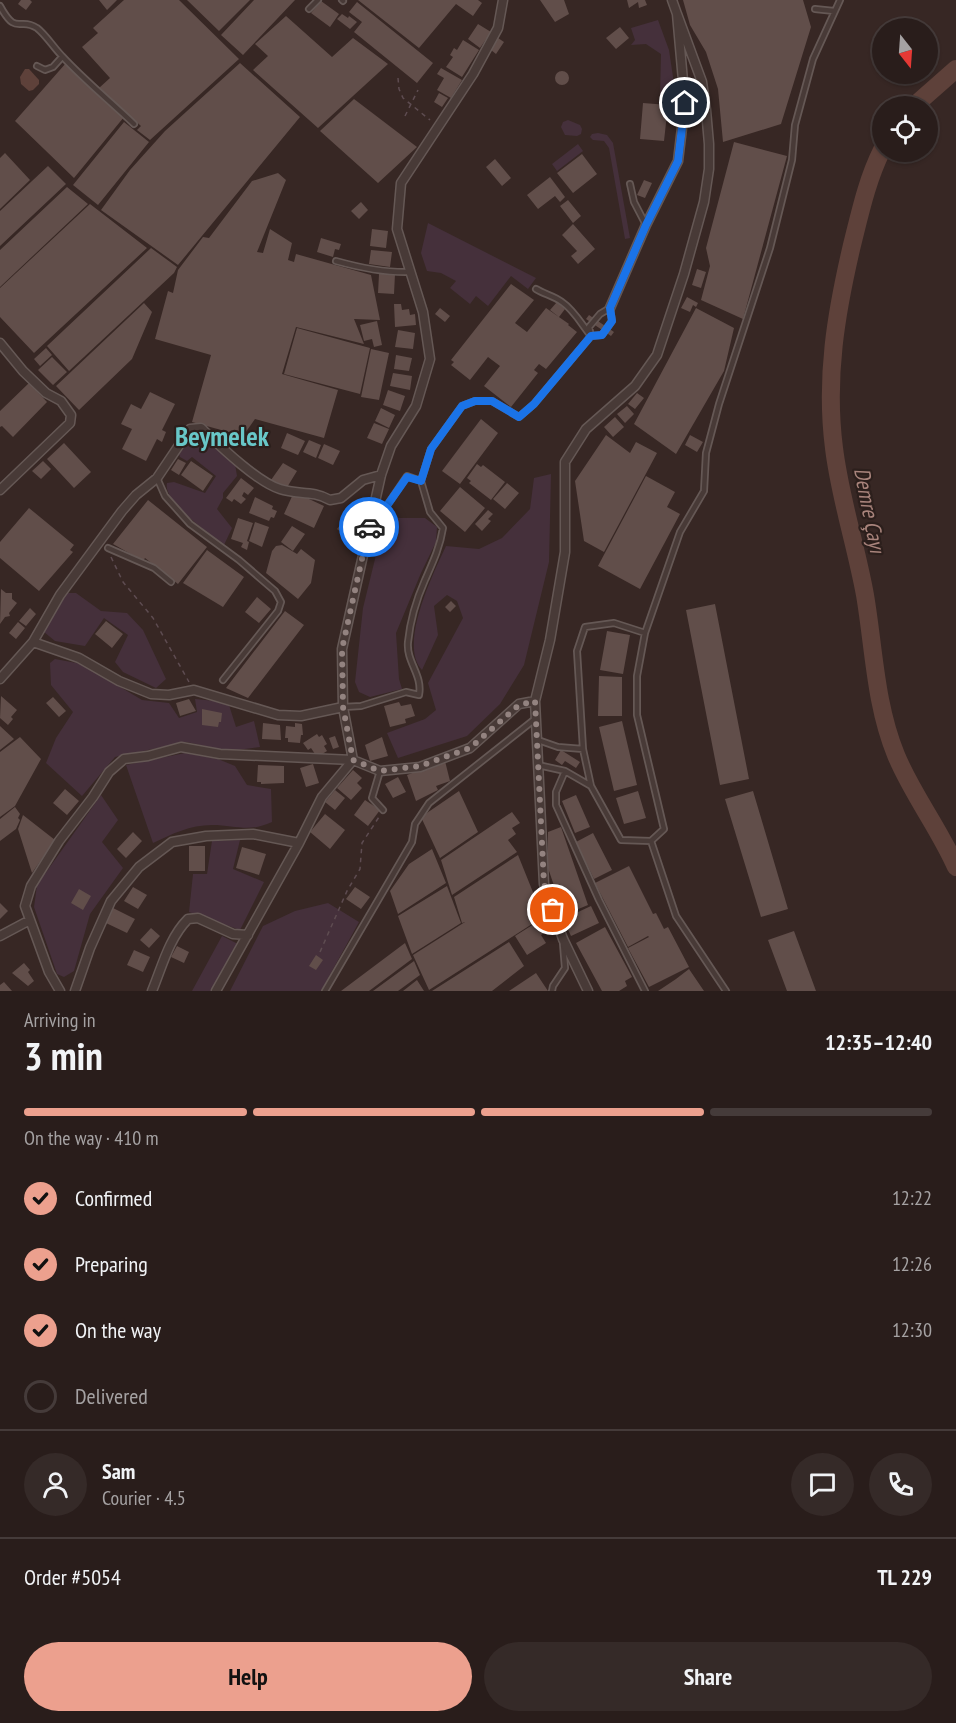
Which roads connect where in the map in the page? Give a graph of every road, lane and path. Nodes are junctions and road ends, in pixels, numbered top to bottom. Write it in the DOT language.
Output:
graph roads {
  1 [pos="318,0"];
  2 [pos="503,0"];
  3 [pos="672,0"];
  4 [pos="840,0"];
  5 [pos="0,6"];
  6 [pos="309,9"];
  7 [pos="815,9"];
  8 [pos="834,11"];
  9 [pos="677,15"];
  10 [pos="63,57"];
  11 [pos="37,66"];
  12 [pos="398,78"];
  13 [pos="418,90"];
  14 [pos="410,106"];
  15 [pos="405,116"];
  16 [pos="134,124"];
  17 [pos="438,126"];
  18 [pos="630,184"];
  19 [pos="646,225"];
  20 [pos="336,261"];
  21 [pos="411,272"];
  22 [pos="536,288"];
  23 [pos="610,308"];
  24 [pos="591,336"];
  25 [pos="0,343"];
  26 [pos="381,475"];
  27 [pos="157,478"];
  28 [pos="421,481"];
  29 [pos="0,490"];
  30 [pos="372,515"];
  31 [pos="108,548"];
  32 [pos="171,582"];
  33 [pos="645,633"];
  34 [pos="33,642"];
  35 [pos="0,679"];
  36 [pos="223,680"];
  37 [pos="194,690"];
  38 [pos="535,701"];
  39 [pos="343,707"];
  40 [pos="535,719"];
  41 [pos="537,740"];
  42 [pos="583,748"];
  43 [pos="353,760"];
  44 [pos="538,765"];
  45 [pos="380,771"];
  46 [pos="565,771"];
  47 [pos="591,786"];
  48 [pos="383,810"];
  49 [pos="651,841"];
  50 [pos="299,843"];
  51 [pos="30,920"];
  52 [pos="248,935"];
  53 [pos="0,936"];
  54 [pos="563,939"];
  55 [pos="320,952"];
  56 [pos="60,991"];
  57 [pos="75,991"];
  58 [pos="152,991"];
  59 [pos="216,991"];
  60 [pos="325,991"];
  61 [pos="552,991"];
  62 [pos="588,991"];
  63 [pos="645,991"];
  64 [pos="726,991"];
  1 -- 6 [label="lane"];
  2 -- 17 [label="street"];
  3 -- 9 [label="street"];
  4 -- 8 [label="lane"];
  5 -- 10 [label="lane"];
  7 -- 8 [label="lane"];
  8 -- 33 [label="lane"];
  9 -- 19 [label="street"];
  9 -- 38 [label="street"];
  10 -- 11 [label="lane"];
  10 -- 16 [label="lane"];
  12 -- 14 [label="path"];
  13 -- 14 [label="path"];
  14 -- 15 [label="path"];
  14 -- 17 [label="path"];
  17 -- 21 [label="street"];
  18 -- 19 [label="lane"];
  19 -- 23 [label="street"];
  20 -- 21 [label="lane"];
  21 -- 26 [label="street"];
  22 -- 24 [label="lane"];
  23 -- 24 [label="lane"];
  23 -- 24 [label="lane"];
  24 -- 28 [label="lane"];
  25 -- 29 [label="street"];
  26 -- 27 [label="street"];
  26 -- 30 [label="street"];
  27 -- 34 [label="street"];
  27 -- 36 [label="lane"];
  28 -- 30 [label="lane"];
  28 -- 39 [label="lane"];
  30 -- 39 [label="street"];
  31 -- 32 [label="lane"];
  31 -- 37 [label="path"];
  33 -- 42 [label="lane"];
  33 -- 49 [label="lane"];
  34 -- 35 [label="street"];
  34 -- 37 [label="street"];
  37 -- 39 [label="street"];
  38 -- 40 [label="street"];
  38 -- 45 [label="street"];
  39 -- 43 [label="street"];
  40 -- 41 [label="street"];
  40 -- 60 [label="lane"];
  41 -- 42 [label="lane"];
  41 -- 44 [label="street"];
  42 -- 47 [label="lane"];
  43 -- 45 [label="street"];
  43 -- 50 [label="street"];
  43 -- 51 [label="street"];
  44 -- 46 [label="lane"];
  44 -- 54 [label="street"];
  45 -- 48 [label="lane"];
  46 -- 47 [label="lane"];
  46 -- 63 [label="lane"];
  47 -- 49 [label="lane"];
  48 -- 55 [label="path"];
  49 -- 64 [label="lane"];
  50 -- 52 [label="street"];
  50 -- 57 [label="street"];
  51 -- 53 [label="street"];
  51 -- 56 [label="street"];
  52 -- 58 [label="street"];
  52 -- 59 [label="street"];
  54 -- 61 [label="lane"];
  54 -- 62 [label="street"];
}
